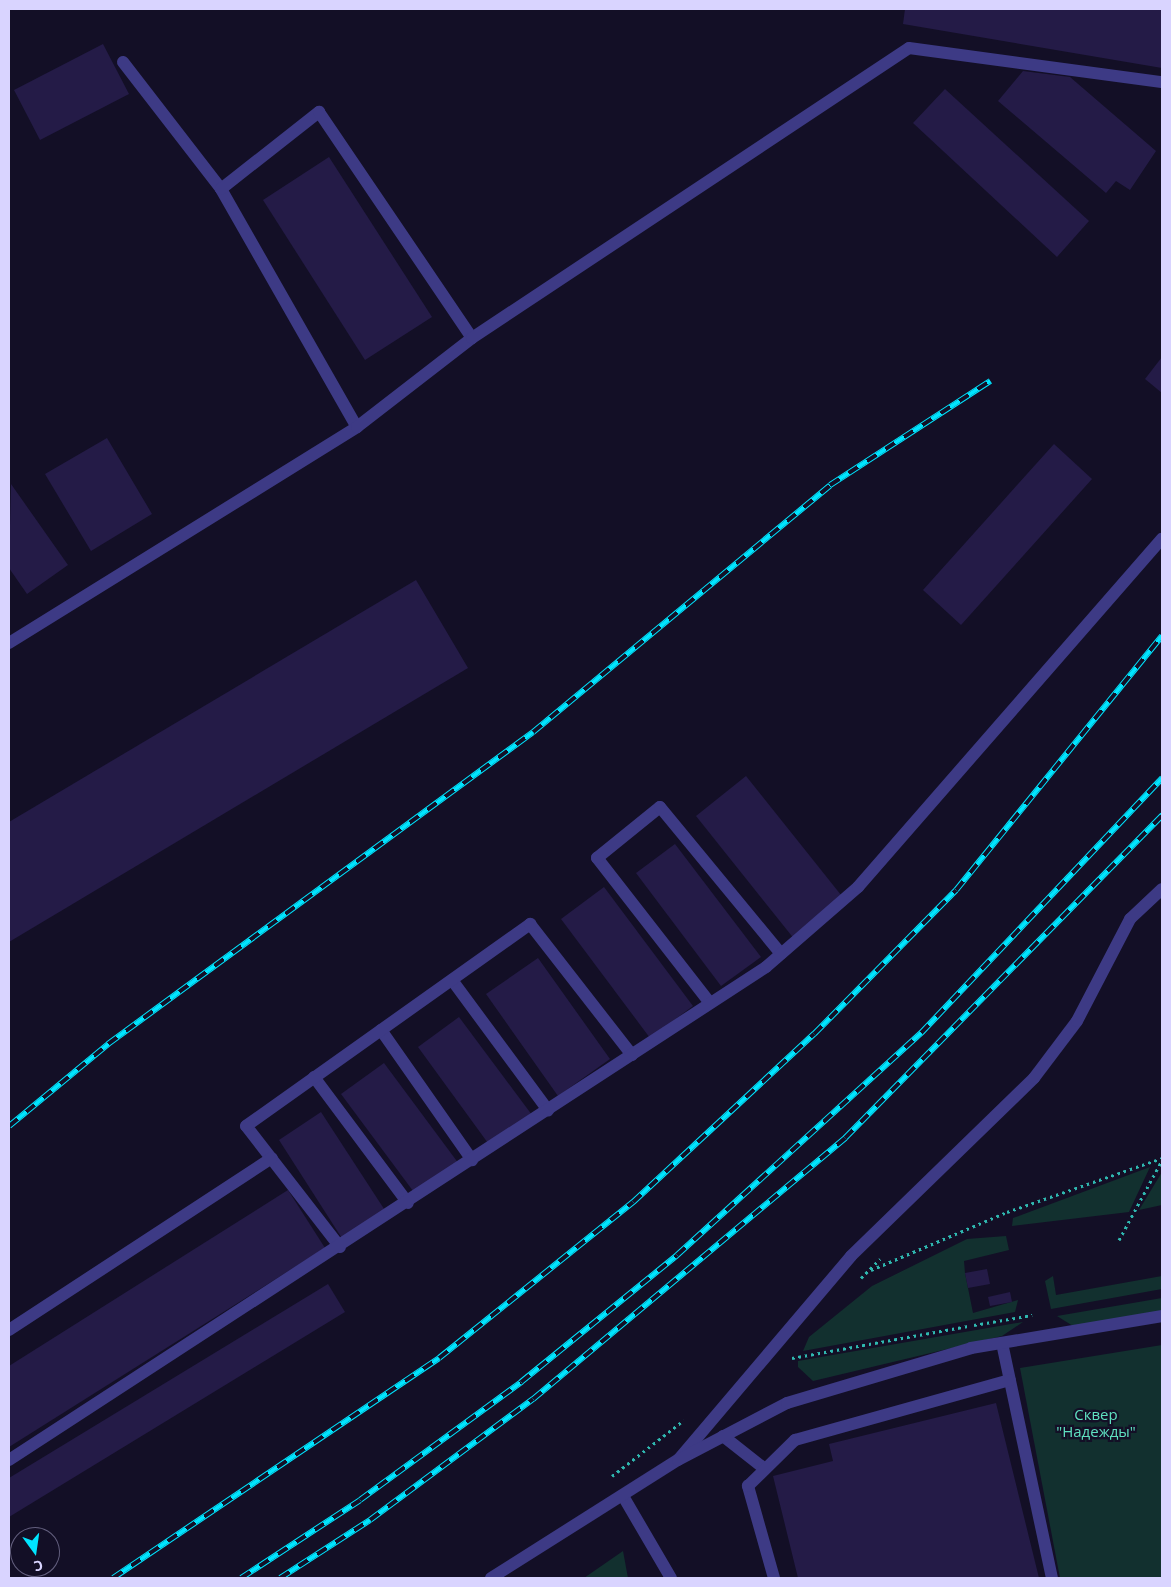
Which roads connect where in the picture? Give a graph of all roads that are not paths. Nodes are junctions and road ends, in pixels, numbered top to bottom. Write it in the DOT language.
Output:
graph roads {
  1 [pos="124,62"];
  2 [pos="1162,82"];
  3 [pos="221,189"];
  4 [pos="472,338"];
  5 [pos="357,427"];
  6 [pos="1162,539"];
  7 [pos="9,643"];
  8 [pos="1162,889"];
  9 [pos="781,954"];
  10 [pos="452,980"];
  11 [pos="710,1004"];
  12 [pos="381,1030"];
  13 [pos="632,1055"];
  14 [pos="314,1077"];
  15 [pos="548,1110"];
  16 [pos="272,1158"];
  17 [pos="472,1160"];
  18 [pos="408,1202"];
  19 [pos="340,1247"];
  20 [pos="1162,1316"];
  21 [pos="9,1330"];
  22 [pos="1002,1343"];
  23 [pos="1010,1380"];
  24 [pos="723,1436"];
  25 [pos="9,1460"];
  26 [pos="678,1460"];
  27 [pos="765,1469"];
  28 [pos="623,1496"];
  29 [pos="491,1578"];
  30 [pos="671,1578"];
  31 [pos="774,1578"];
  32 [pos="1052,1578"];
  1 -- 3 [label="street"];
  2 -- 4 [label="street"];
  3 -- 4 [label="street"];
  3 -- 5 [label="street"];
  4 -- 5 [label="street"];
  5 -- 7 [label="street"];
  6 -- 9 [label="street"];
  8 -- 26 [label="street"];
  9 -- 11 [label="street"];
  9 -- 11 [label="street"];
  10 -- 12 [label="street"];
  10 -- 13 [label="street"];
  10 -- 15 [label="street"];
  11 -- 13 [label="street"];
  12 -- 14 [label="street"];
  12 -- 17 [label="street"];
  13 -- 15 [label="street"];
  14 -- 16 [label="street"];
  14 -- 18 [label="street"];
  15 -- 17 [label="street"];
  16 -- 19 [label="street"];
  16 -- 21 [label="street"];
  17 -- 18 [label="street"];
  18 -- 19 [label="street"];
  19 -- 25 [label="street"];
  20 -- 22 [label="street"];
  22 -- 23 [label="street"];
  22 -- 24 [label="street"];
  23 -- 27 [label="street"];
  23 -- 32 [label="street"];
  24 -- 26 [label="street"];
  24 -- 27 [label="street"];
  26 -- 28 [label="street"];
  27 -- 31 [label="street"];
  28 -- 29 [label="street"];
  28 -- 30 [label="street"];
}
